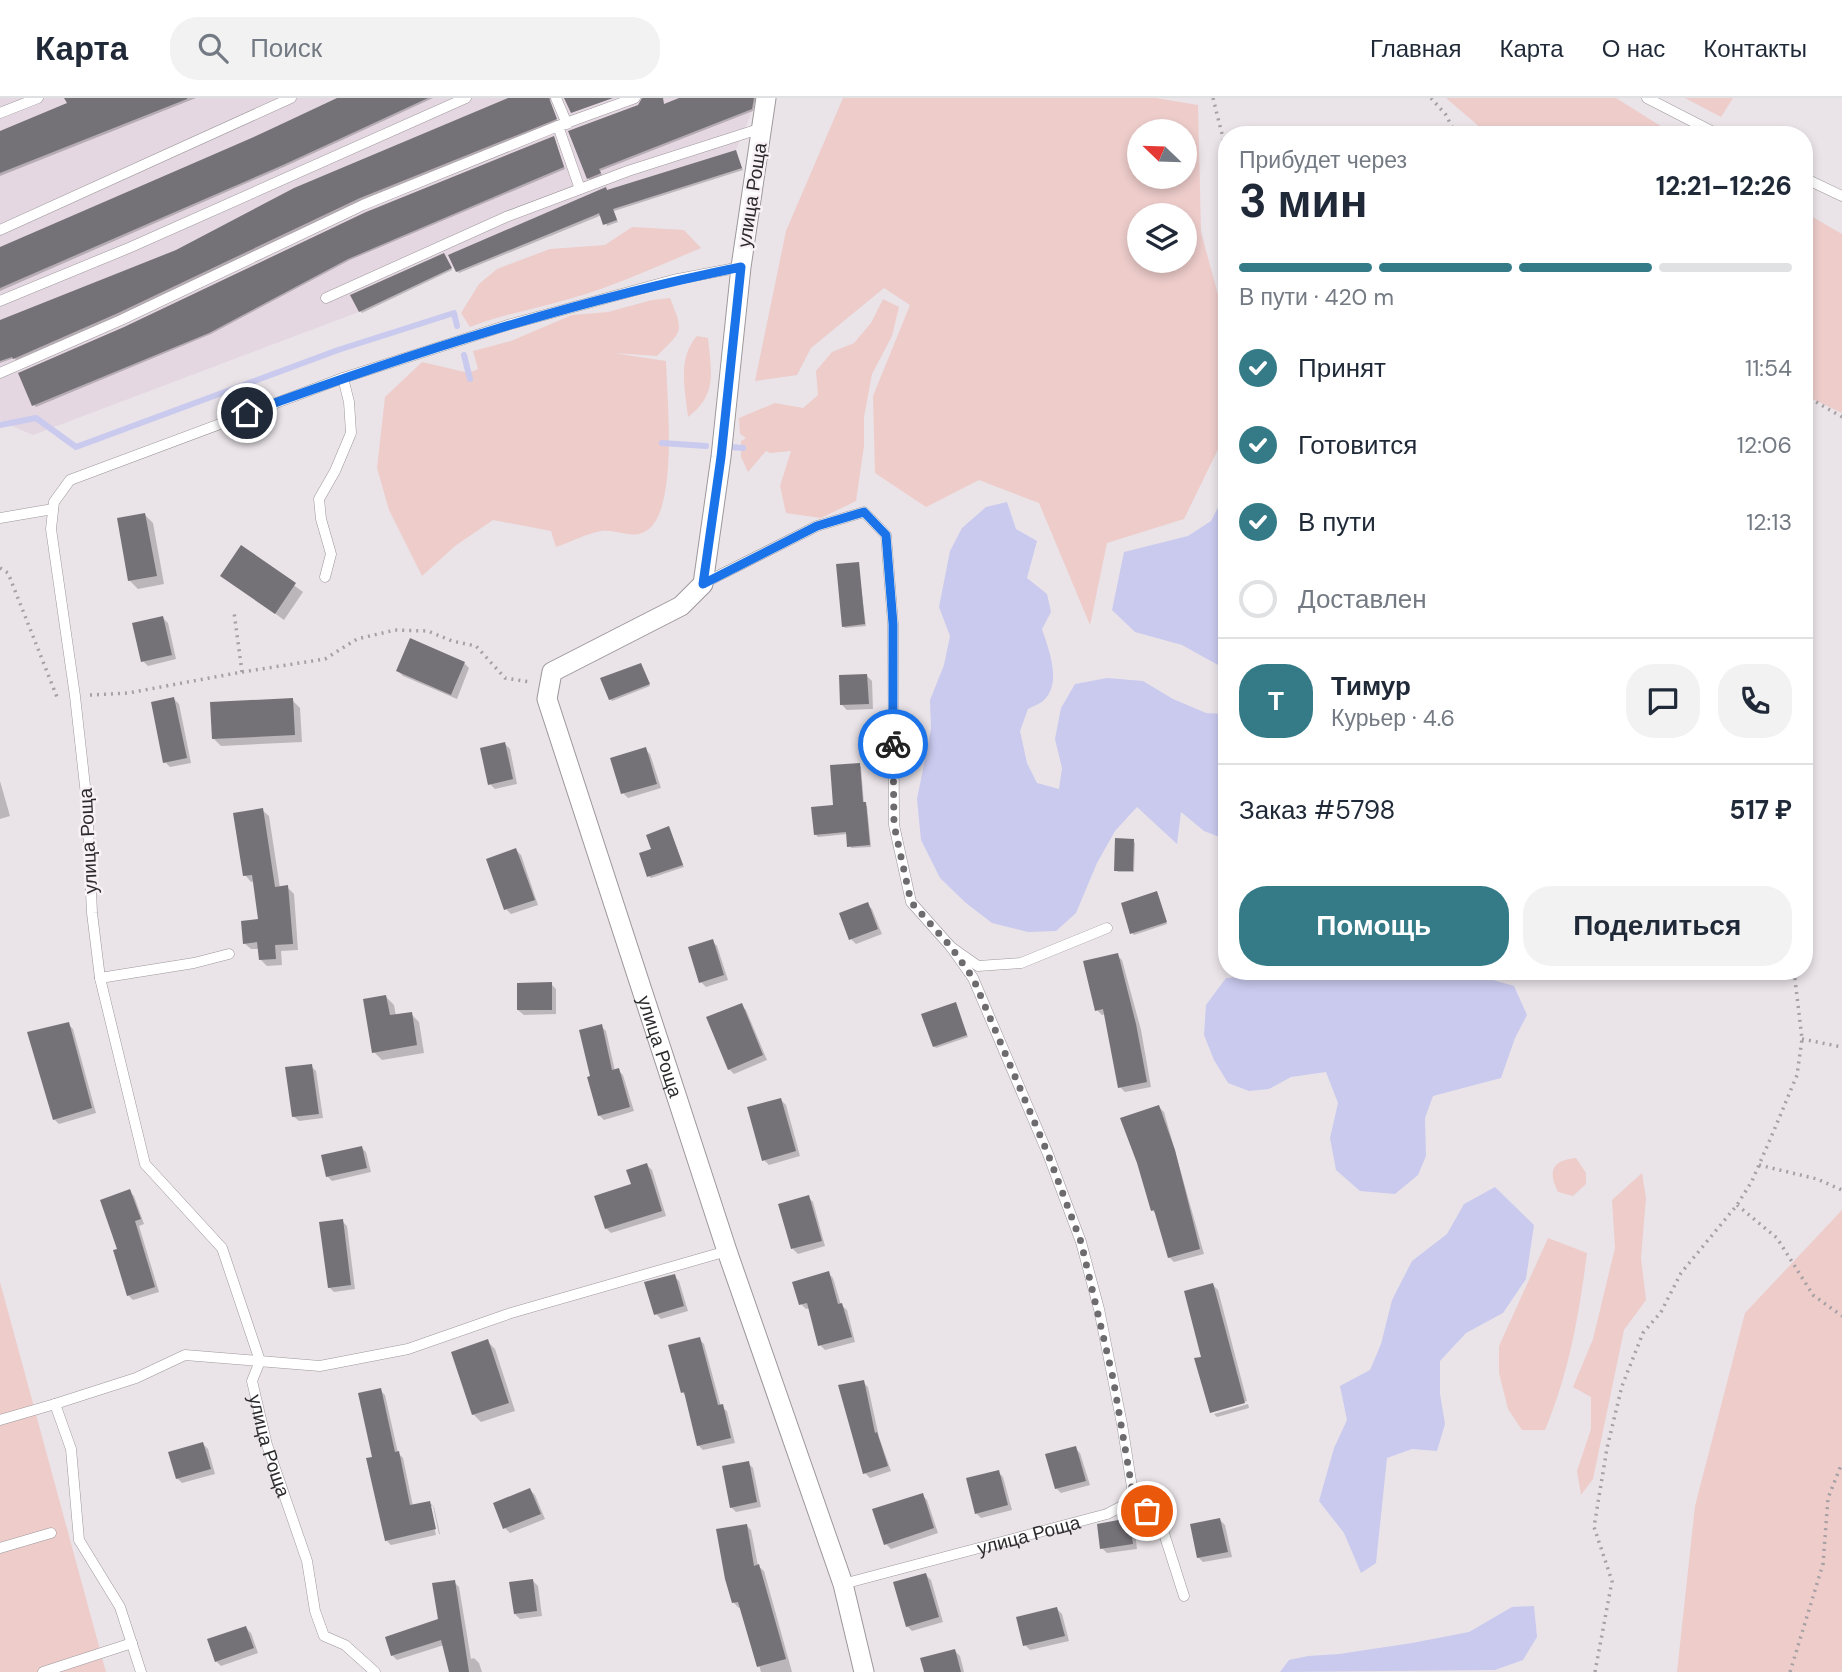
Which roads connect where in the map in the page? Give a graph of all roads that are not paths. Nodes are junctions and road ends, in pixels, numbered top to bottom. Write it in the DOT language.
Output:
graph roads {
  1 [pos="38,98"];
  2 [pos="291,98"];
  3 [pos="466,98"];
  4 [pos="556,98"];
  5 [pos="635,98"];
  6 [pos="766,98"];
  7 [pos="1647,98"];
  8 [pos="0,113"];
  9 [pos="562,125"];
  10 [pos="1701,126"];
  11 [pos="763,127"];
  12 [pos="1813,182"];
  13 [pos="580,189"];
  14 [pos="1842,196"];
  15 [pos="0,230"];
  16 [pos="741,267"];
  17 [pos="326,298"];
  18 [pos="0,301"];
  19 [pos="0,373"];
  20 [pos="343,378"];
  21 [pos="53,509"];
  22 [pos="0,519"];
  23 [pos="325,577"];
  24 [pos="703,584"];
  25 [pos="1107,928"];
  26 [pos="951,947"];
  27 [pos="229,954"];
  28 [pos="100,978"];
  29 [pos="727,1251"];
  30 [pos="260,1361"];
  31 [pos="55,1404"];
  32 [pos="0,1420"];
  33 [pos="1134,1500"];
  34 [pos="51,1533"];
  35 [pos="0,1548"];
  36 [pos="843,1584"];
  37 [pos="1184,1596"];
  38 [pos="132,1643"];
  39 [pos="43,1672"];
  40 [pos="141,1672"];
  41 [pos="375,1672"];
  42 [pos="864,1672"];
  1 -- 8 [label="lane"];
  2 -- 15 [label="lane"];
  3 -- 18 [label="lane"];
  4 -- 9 [label="lane"];
  5 -- 9 [label="lane"];
  6 -- 11 [label="street, улица Роща"];
  7 -- 10 [label="lane"];
  9 -- 13 [label="lane"];
  9 -- 19 [label="lane"];
  11 -- 13 [label="lane"];
  11 -- 16 [label="street, улица Роща"];
  12 -- 14 [label="lane"];
  13 -- 17 [label="lane"];
  16 -- 20 [label="lane"];
  16 -- 24 [label="street, улица Роща"];
  20 -- 21 [label="lane"];
  20 -- 23 [label="lane"];
  21 -- 22 [label="lane"];
  21 -- 28 [label="lane, улица Роща"];
  24 -- 26 [label="lane"];
  24 -- 29 [label="street, улица Роща"];
  25 -- 26 [label="lane"];
  26 -- 33 [label="lane"];
  27 -- 28 [label="lane"];
  28 -- 30 [label="lane, улица Роща"];
  29 -- 30 [label="lane"];
  29 -- 36 [label="street, улица Роща"];
  30 -- 31 [label="lane"];
  30 -- 41 [label="lane, улица Роща"];
  31 -- 32 [label="lane"];
  31 -- 38 [label="lane"];
  33 -- 36 [label="lane, улица Роща"];
  33 -- 37 [label="lane"];
  34 -- 35 [label="lane"];
  36 -- 42 [label="street, улица Роща"];
  38 -- 39 [label="lane"];
  38 -- 40 [label="lane"];
}
